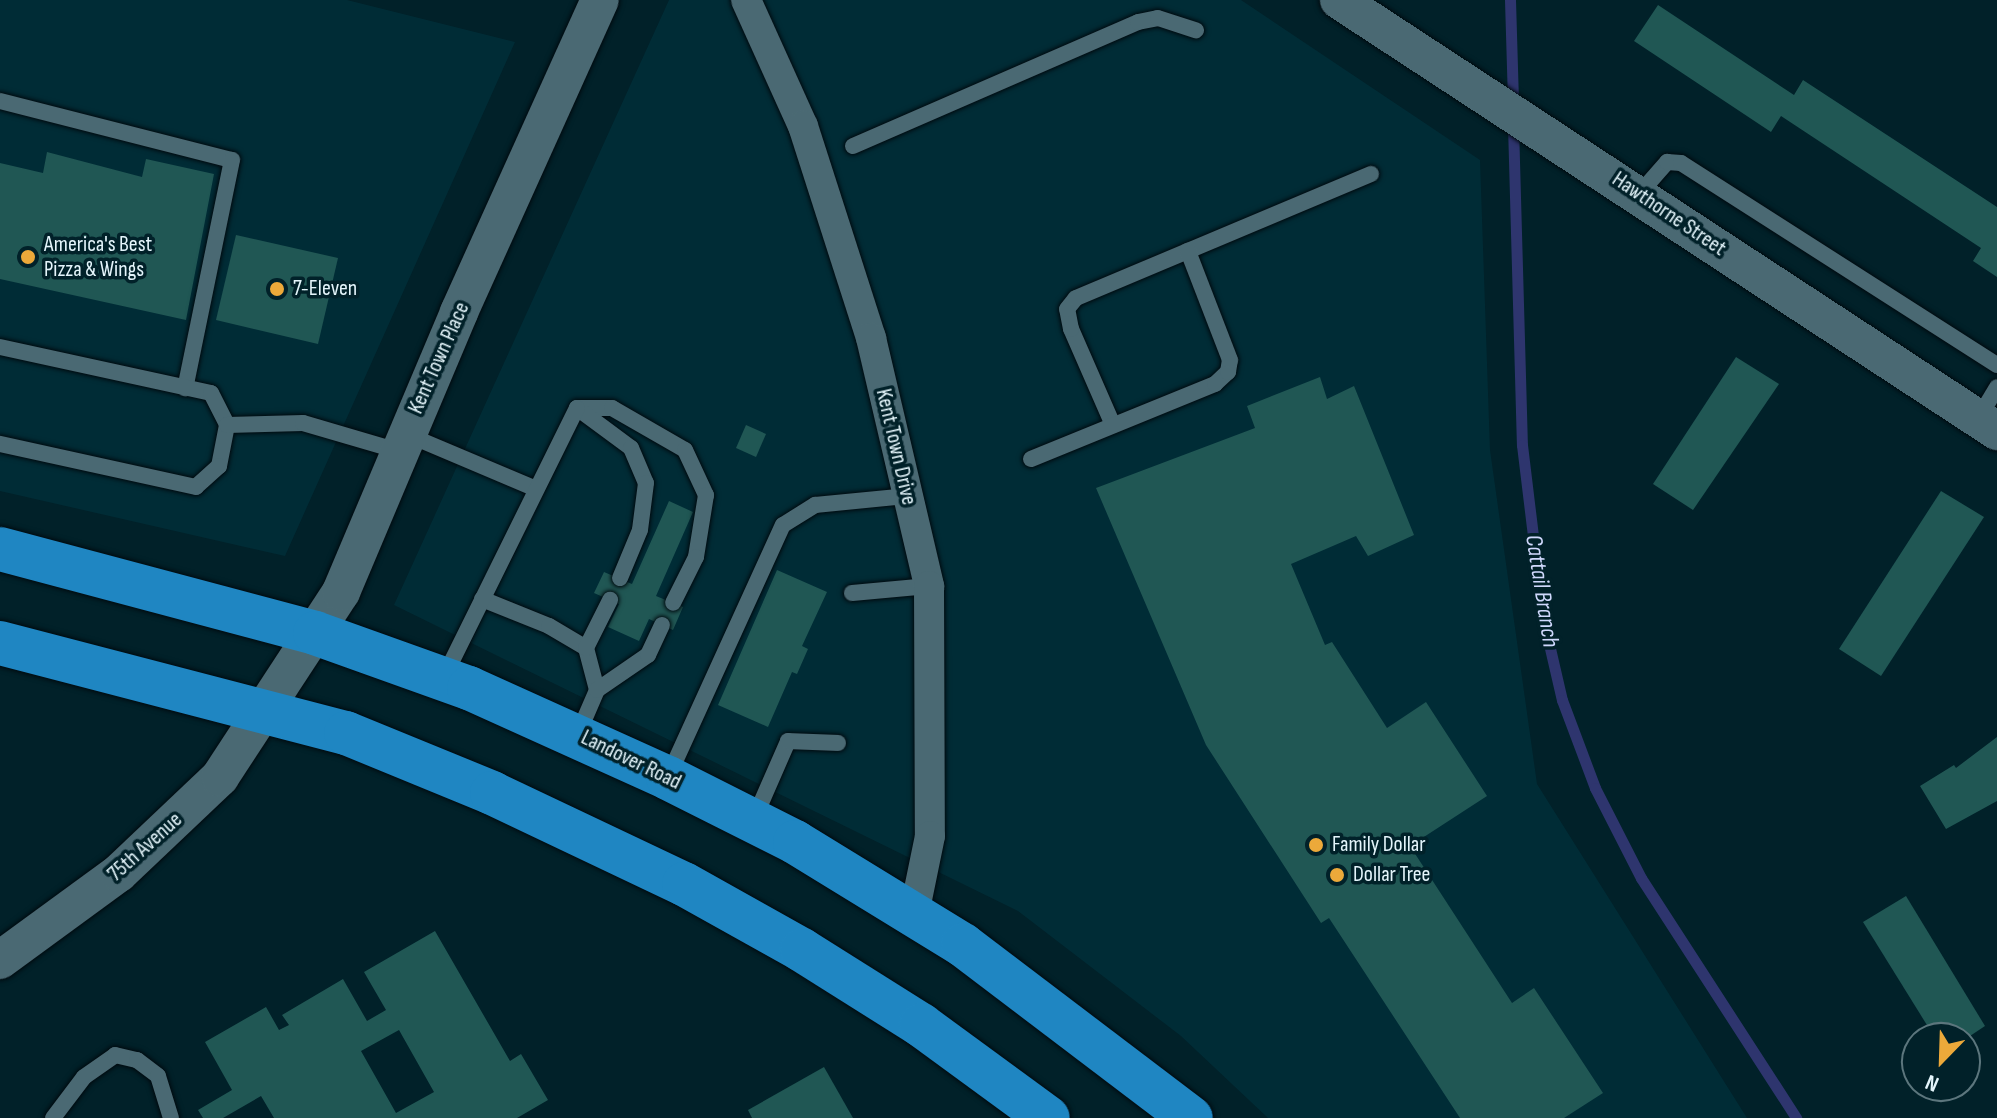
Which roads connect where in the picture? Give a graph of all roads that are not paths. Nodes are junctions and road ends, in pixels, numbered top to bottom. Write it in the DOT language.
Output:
graph roads {
  1 [pos="600,0"];
  2 [pos="746,0"];
  3 [pos="1339,0"];
  4 [pos="1196,30"];
  5 [pos="0,101"];
  6 [pos="853,146"];
  7 [pos="1371,174"];
  8 [pos="1639,194"];
  9 [pos="1188,251"];
  10 [pos="0,347"];
  11 [pos="1997,365"];
  12 [pos="185,388"];
  13 [pos="577,408"];
  14 [pos="1991,413"];
  15 [pos="227,425"];
  16 [pos="1113,425"];
  17 [pos="403,442"];
  18 [pos="0,444"];
  19 [pos="1031,459"];
  20 [pos="536,489"];
  21 [pos="906,496"];
  22 [pos="0,549"];
  23 [pos="620,578"];
  24 [pos="929,586"];
  25 [pos="852,593"];
  26 [pos="482,599"];
  27 [pos="610,600"];
  28 [pos="673,603"];
  29 [pos="662,625"];
  30 [pos="315,633"];
  31 [pos="0,643"];
  32 [pos="586,648"];
  33 [pos="443,679"];
  34 [pos="597,690"];
  35 [pos="267,709"];
  36 [pos="578,734"];
  37 [pos="838,743"];
  38 [pos="668,778"];
  39 [pos="754,820"];
  40 [pos="914,914"];
  41 [pos="0,960"];
  42 [pos="53,1118"];
  43 [pos="171,1118"];
  44 [pos="1048,1118"];
  45 [pos="1191,1118"];
  1 -- 17 [label="street, Kent Town Place"];
  2 -- 21 [label="street, Kent Town Drive"];
  3 -- 8 [label="street, Hawthorne Street"];
  4 -- 6 [label="lane"];
  5 -- 12 [label="lane"];
  7 -- 9 [label="lane"];
  8 -- 11 [label="lane"];
  8 -- 14 [label="street, Hawthorne Street"];
  9 -- 16 [label="lane"];
  9 -- 16 [label="lane"];
  10 -- 12 [label="lane"];
  12 -- 15 [label="lane"];
  13 -- 20 [label="lane"];
  13 -- 23 [label="lane"];
  13 -- 28 [label="lane"];
  15 -- 17 [label="lane"];
  15 -- 18 [label="lane"];
  16 -- 19 [label="lane"];
  17 -- 20 [label="lane"];
  17 -- 30 [label="street, Kent Town Place"];
  20 -- 26 [label="lane"];
  21 -- 24 [label="street, Kent Town Drive"];
  21 -- 38 [label="lane"];
  22 -- 30 [label="main road, Landover Road"];
  24 -- 25 [label="lane"];
  24 -- 40 [label="street, Kent Town Drive"];
  26 -- 32 [label="lane"];
  26 -- 33 [label="lane"];
  27 -- 32 [label="lane"];
  29 -- 34 [label="lane"];
  30 -- 33 [label="main road, Landover Road"];
  30 -- 35 [label="street, Kent Town Place"];
  31 -- 35 [label="main road"];
  32 -- 34 [label="lane"];
  33 -- 36 [label="main road, Landover Road"];
  34 -- 36 [label="lane"];
  35 -- 41 [label="street, 75th Avenue"];
  35 -- 44 [label="main road"];
  36 -- 38 [label="main road, Landover Road"];
  37 -- 39 [label="lane"];
  38 -- 39 [label="main road, Landover Road"];
  39 -- 40 [label="main road, Landover Road"];
  40 -- 45 [label="main road, Landover Road"];
  42 -- 43 [label="lane"];
}
